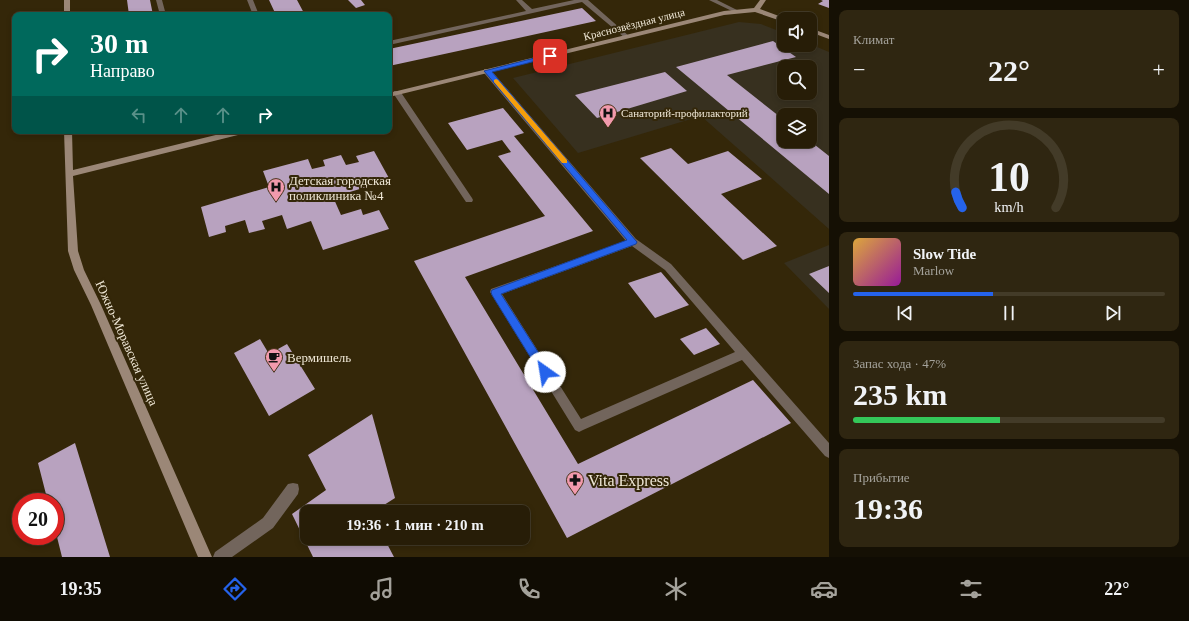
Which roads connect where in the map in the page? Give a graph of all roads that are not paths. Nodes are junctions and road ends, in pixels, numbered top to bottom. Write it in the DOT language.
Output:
graph roads {
  1 [pos="67,0"];
  2 [pos="159,0"];
  3 [pos="250,0"];
  4 [pos="519,0"];
  5 [pos="583,0"];
  6 [pos="712,0"];
  7 [pos="763,0"];
  8 [pos="756,10"];
  9 [pos="530,11"];
  10 [pos="67,12"];
  11 [pos="162,12"];
  12 [pos="255,12"];
  13 [pos="738,12"];
  14 [pos="777,18"];
  15 [pos="817,33"];
  16 [pos="627,37"];
  17 [pos="829,37"];
  18 [pos="392,42"];
  19 [pos="487,71"];
  20 [pos="393,94"];
  21 [pos="68,134"];
  22 [pos="230,134"];
  23 [pos="68,174"];
  24 [pos="469,200"];
  25 [pos="633,242"];
  26 [pos="744,354"];
  27 [pos="829,452"];
  28 [pos="293,489"];
  29 [pos="205,557"];
  30 [pos="220,557"];
  1 -- 10 [label="street"];
  2 -- 11 [label="lane"];
  3 -- 12 [label="lane"];
  4 -- 9 [label="lane"];
  5 -- 9 [label="lane"];
  5 -- 16 [label="lane"];
  6 -- 13 [label="lane"];
  7 -- 8 [label="street"];
  8 -- 13 [label="street, Краснозвёздная улица"];
  8 -- 14 [label="street"];
  9 -- 18 [label="lane"];
  13 -- 16 [label="street, Краснозвёздная улица"];
  15 -- 17 [label="street"];
  16 -- 19 [label="street, Краснозвёздная улица"];
  19 -- 20 [label="street, Краснозвёздная улица"];
  19 -- 25 [label="lane"];
  20 -- 24 [label="lane"];
  21 -- 23 [label="street, Южно-Моравская улица"];
  22 -- 23 [label="street"];
  23 -- 29 [label="street, Южно-Моравская улица"];
  25 -- 26 [label="lane"];
  25 -- 26 [label="lane"];
  26 -- 27 [label="lane"];
  28 -- 30 [label="lane"];
}
